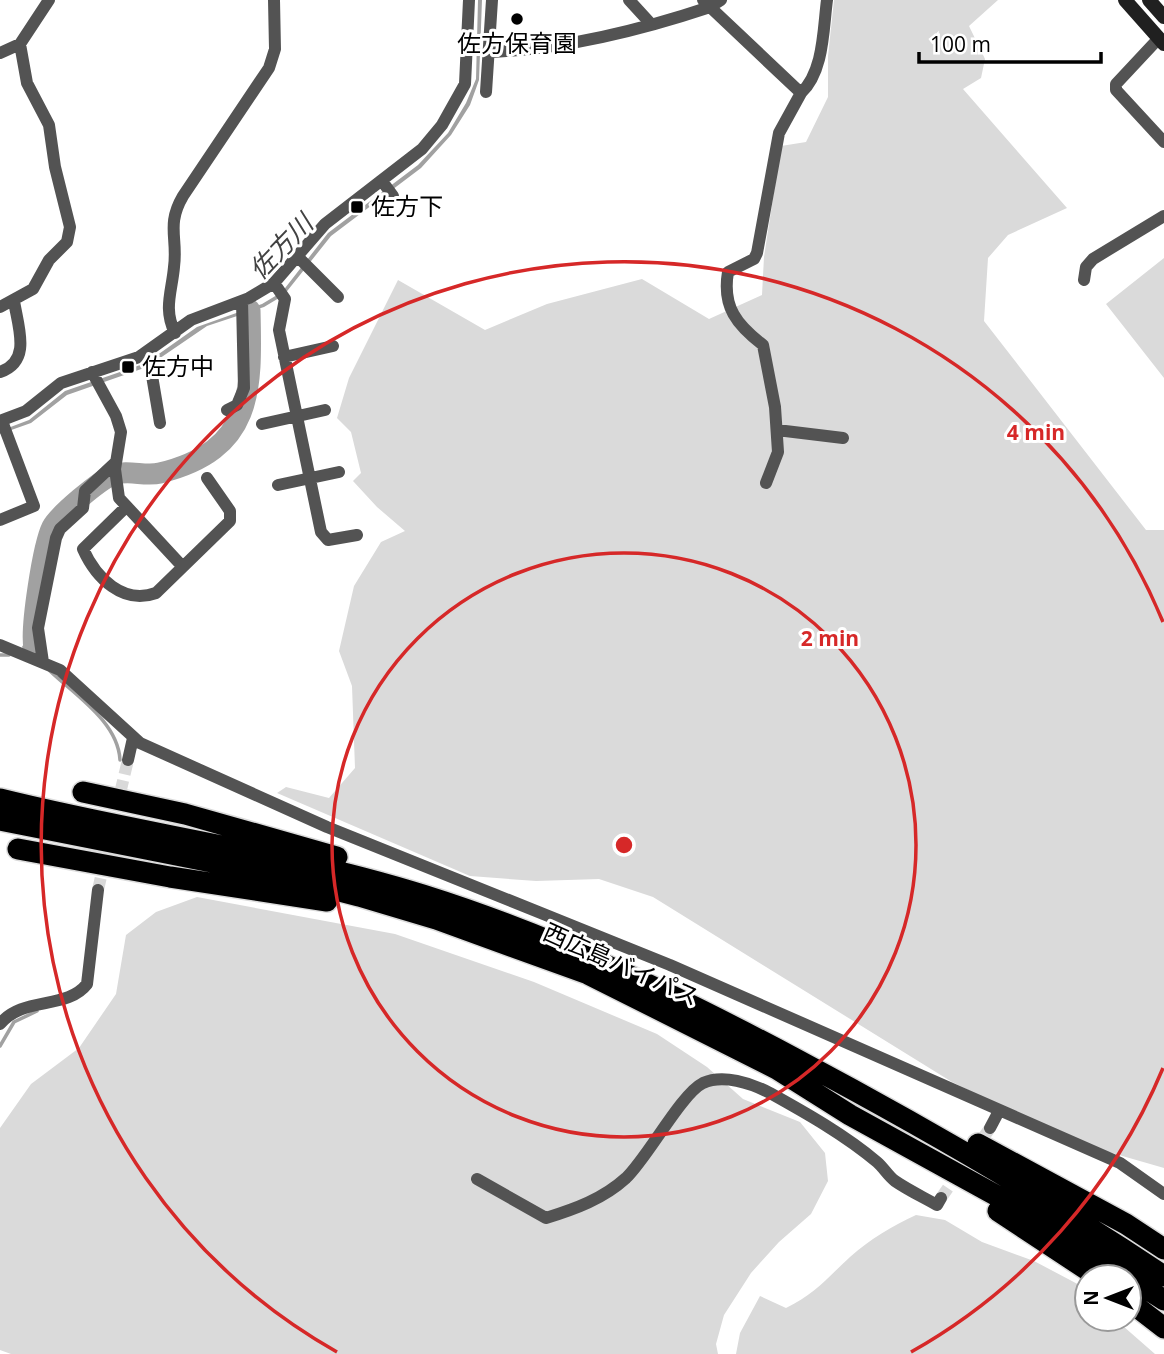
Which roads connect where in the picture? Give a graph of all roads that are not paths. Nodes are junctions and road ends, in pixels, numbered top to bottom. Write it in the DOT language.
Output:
graph roads {
  1 [pos="49,0"];
  2 [pos="274,0"];
  3 [pos="469,0"];
  4 [pos="492,0"];
  5 [pos="629,0"];
  6 [pos="721,0"];
  7 [pos="827,0"];
  8 [pos="1125,0"];
  9 [pos="1149,0"];
  10 [pos="706,4"];
  11 [pos="1164,17"];
  12 [pos="651,24"];
  13 [pos="478,35"];
  14 [pos="1162,41"];
  15 [pos="20,44"];
  16 [pos="489,52"];
  17 [pos="0,53"];
  18 [pos="486,92"];
  19 [pos="801,93"];
  20 [pos="1164,142"];
  21 [pos="1164,216"];
  22 [pos="304,261"];
  23 [pos="1084,280"];
  24 [pos="278,289"];
  25 [pos="339,292"];
  26 [pos="14,301"];
  27 [pos="0,307"];
  28 [pos="242,308"];
  29 [pos="175,333"];
  30 [pos="333,346"];
  31 [pos="284,357"];
  32 [pos="150,358"];
  33 [pos="0,372"];
  34 [pos="95,378"];
  35 [pos="243,394"];
  36 [pos="228,396"];
  37 [pos="227,410"];
  38 [pos="325,410"];
  39 [pos="297,417"];
  40 [pos="163,419"];
  41 [pos="262,424"];
  42 [pos="2,426"];
  43 [pos="776,429"];
  44 [pos="844,438"];
  45 [pos="115,471"];
  46 [pos="339,472"];
  47 [pos="207,478"];
  48 [pos="310,478"];
  49 [pos="766,483"];
  50 [pos="278,485"];
  51 [pos="126,507"];
  52 [pos="0,520"];
  53 [pos="357,535"];
  54 [pos="182,566"];
  55 [pos="5,646"];
  56 [pos="37,659"];
  57 [pos="133,738"];
  58 [pos="128,760"];
  59 [pos="83,792"];
  60 [pos="0,799"];
  61 [pos="0,820"];
  62 [pos="18,849"];
  63 [pos="98,890"];
  64 [pos="436,919"];
  65 [pos="579,953"];
  66 [pos="0,1024"];
  67 [pos="857,1091"];
  68 [pos="999,1111"];
  69 [pos="850,1115"];
  70 [pos="990,1128"];
  71 [pos="477,1179"];
  72 [pos="1164,1195"];
  73 [pos="942,1198"];
  74 [pos="1164,1249"];
  75 [pos="1077,1263"];
  76 [pos="1164,1276"];
  77 [pos="1164,1300"];
  78 [pos="1143,1312"];
  79 [pos="1164,1328"];
  1 -- 15 [label="street"];
  2 -- 29 [label="street"];
  3 -- 13 [label="street"];
  4 -- 13 [label="street"];
  5 -- 12 [label="street"];
  6 -- 10 [label="street"];
  7 -- 19 [label="street"];
  8 -- 14 [label="street"];
  9 -- 11 [label="street"];
  10 -- 12 [label="street"];
  10 -- 19 [label="street"];
  12 -- 16 [label="street"];
  13 -- 16 [label="street"];
  13 -- 22 [label="street"];
  14 -- 20 [label="street"];
  15 -- 17 [label="street"];
  15 -- 26 [label="street"];
  16 -- 18 [label="street"];
  19 -- 43 [label="street"];
  21 -- 23 [label="street"];
  22 -- 24 [label="street"];
  22 -- 25 [label="street"];
  24 -- 28 [label="street"];
  24 -- 31 [label="street"];
  26 -- 27 [label="street"];
  26 -- 33 [label="street"];
  28 -- 29 [label="street"];
  28 -- 35 [label="street"];
  29 -- 32 [label="street"];
  30 -- 31 [label="street"];
  31 -- 39 [label="street"];
  32 -- 34 [label="street"];
  32 -- 40 [label="street"];
  34 -- 42 [label="street"];
  34 -- 45 [label="street"];
  35 -- 36 [label="street"];
  35 -- 37 [label="street"];
  38 -- 39 [label="street"];
  39 -- 41 [label="street"];
  39 -- 48 [label="street"];
  42 -- 52 [label="street"];
  43 -- 44 [label="street"];
  43 -- 49 [label="street"];
  45 -- 51 [label="street"];
  45 -- 56 [label="street"];
  46 -- 48 [label="street"];
  47 -- 54 [label="street"];
  48 -- 50 [label="street"];
  48 -- 53 [label="street"];
  51 -- 54 [label="street"];
  51 -- 54 [label="street"];
  55 -- 56 [label="street"];
  56 -- 57 [label="street"];
  57 -- 58 [label="street"];
  57 -- 68 [label="street"];
  59 -- 65 [label="highway"];
  60 -- 65 [label="highway, 西広島バイパス"];
  61 -- 64 [label="highway, 西広島バイパス"];
  62 -- 64 [label="highway"];
  63 -- 66 [label="street"];
  64 -- 69 [label="highway, 西広島バイパス"];
  65 -- 67 [label="highway, 西広島バイパス"];
  67 -- 74 [label="highway"];
  67 -- 76 [label="highway, 西広島バイパス"];
  68 -- 70 [label="street"];
  68 -- 72 [label="street"];
  69 -- 75 [label="highway"];
  69 -- 77 [label="highway, 西広島バイパス"];
  71 -- 73 [label="street"];
  78 -- 79 [label="highway"];
}
